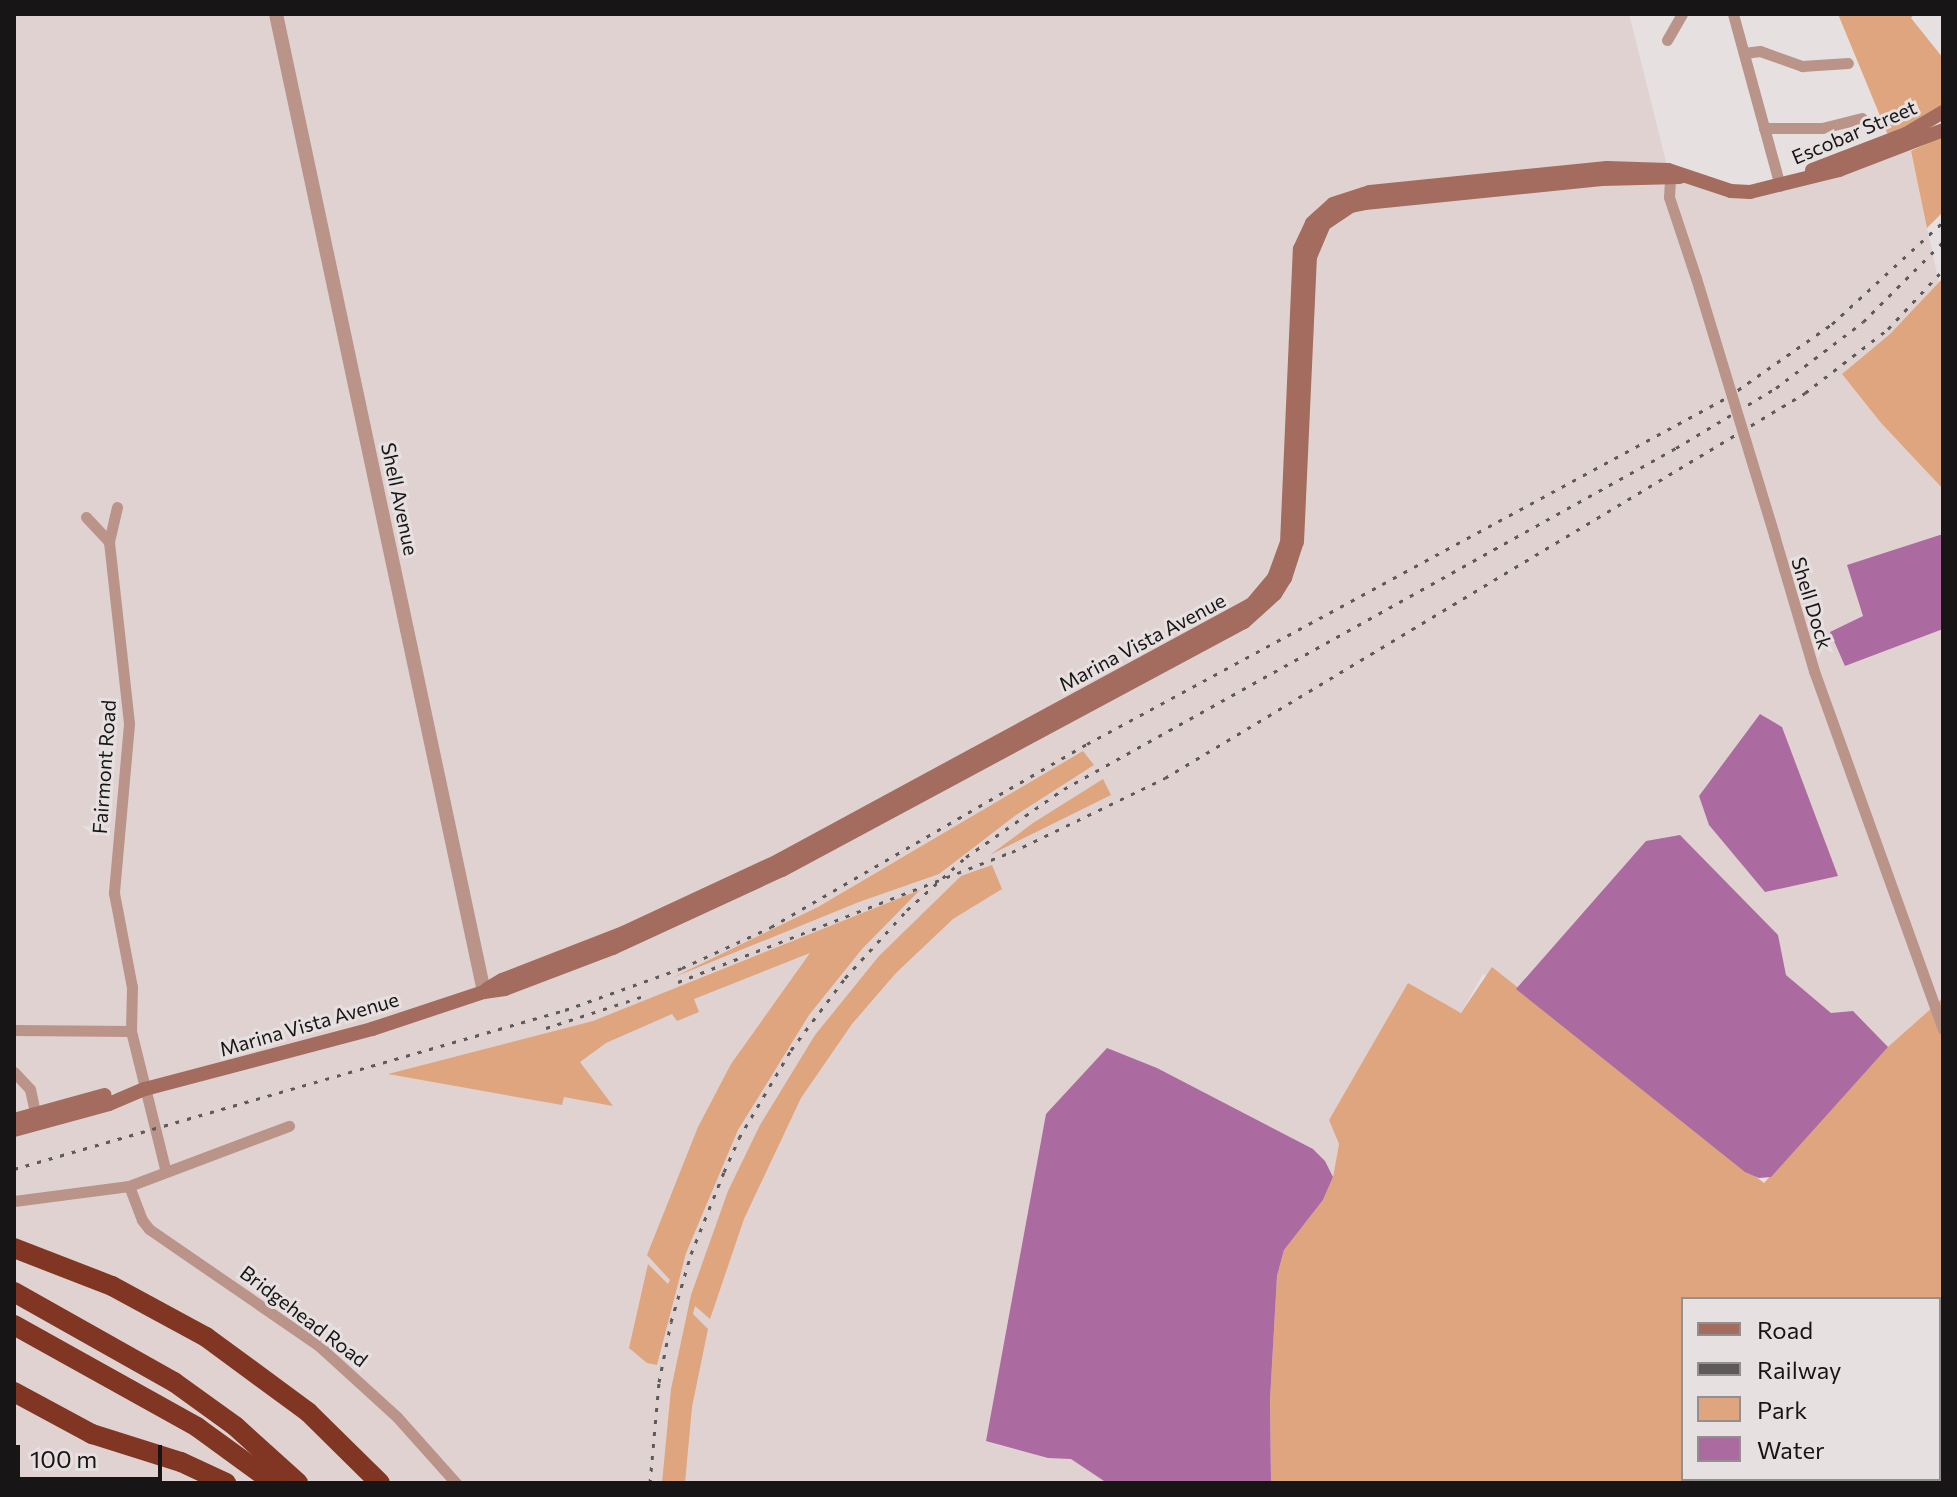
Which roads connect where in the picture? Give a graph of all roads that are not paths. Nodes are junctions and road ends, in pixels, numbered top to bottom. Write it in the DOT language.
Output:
graph roads {
  1 [pos="276,14"];
  2 [pos="1682,14"];
  3 [pos="1733,14"];
  4 [pos="1667,40"];
  5 [pos="1744,53"];
  6 [pos="1848,63"];
  7 [pos="1943,112"];
  8 [pos="1862,118"];
  9 [pos="1764,128"];
  10 [pos="1943,130"];
  11 [pos="1675,178"];
  12 [pos="1780,186"];
  13 [pos="117,507"];
  14 [pos="86,517"];
  15 [pos="109,542"];
  16 [pos="484,992"];
  17 [pos="14,1030"];
  18 [pos="1943,1030"];
  19 [pos="131,1031"];
  20 [pos="14,1072"];
  21 [pos="145,1089"];
  22 [pos="35,1113"];
  23 [pos="14,1120"];
  24 [pos="289,1126"];
  25 [pos="14,1130"];
  26 [pos="166,1172"];
  27 [pos="129,1186"];
  28 [pos="14,1201"];
  29 [pos="14,1248"];
  30 [pos="14,1292"];
  31 [pos="14,1325"];
  32 [pos="14,1392"];
  33 [pos="190,1475"];
  34 [pos="226,1483"];
  35 [pos="274,1483"];
  36 [pos="298,1483"];
  37 [pos="380,1483"];
  38 [pos="456,1483"];
  1 -- 16 [label="street, Shell Avenue"];
  2 -- 4 [label="street"];
  3 -- 5 [label="street"];
  5 -- 6 [label="street"];
  5 -- 9 [label="street"];
  7 -- 12 [label="main road, Escobar Street"];
  8 -- 9 [label="street"];
  9 -- 12 [label="street"];
  10 -- 12 [label="main road, Marina Vista Avenue"];
  11 -- 12 [label="main road, Marina Vista Avenue"];
  11 -- 16 [label="main road, Marina Vista Avenue"];
  11 -- 18 [label="street, Shell Dock, bridge"];
  13 -- 15 [label="street, Fairmont Road"];
  14 -- 15 [label="street"];
  15 -- 19 [label="street, Fairmont Road"];
  16 -- 21 [label="main road, Marina Vista Avenue"];
  17 -- 19 [label="street"];
  19 -- 21 [label="street, Fairmont Road"];
  20 -- 22 [label="street"];
  21 -- 22 [label="main road, Marina Vista Avenue"];
  21 -- 25 [label="main road, Marina Vista Avenue"];
  21 -- 26 [label="street, Fairmont Road"];
  22 -- 23 [label="main road, Marina Vista Avenue"];
  24 -- 26 [label="street"];
  26 -- 27 [label="street"];
  27 -- 28 [label="street"];
  27 -- 38 [label="street, Bridgehead Road"];
  29 -- 37 [label="highway"];
  30 -- 36 [label="highway"];
  31 -- 35 [label="highway"];
  32 -- 33 [label="highway"];
  33 -- 34 [label="highway"];
}
